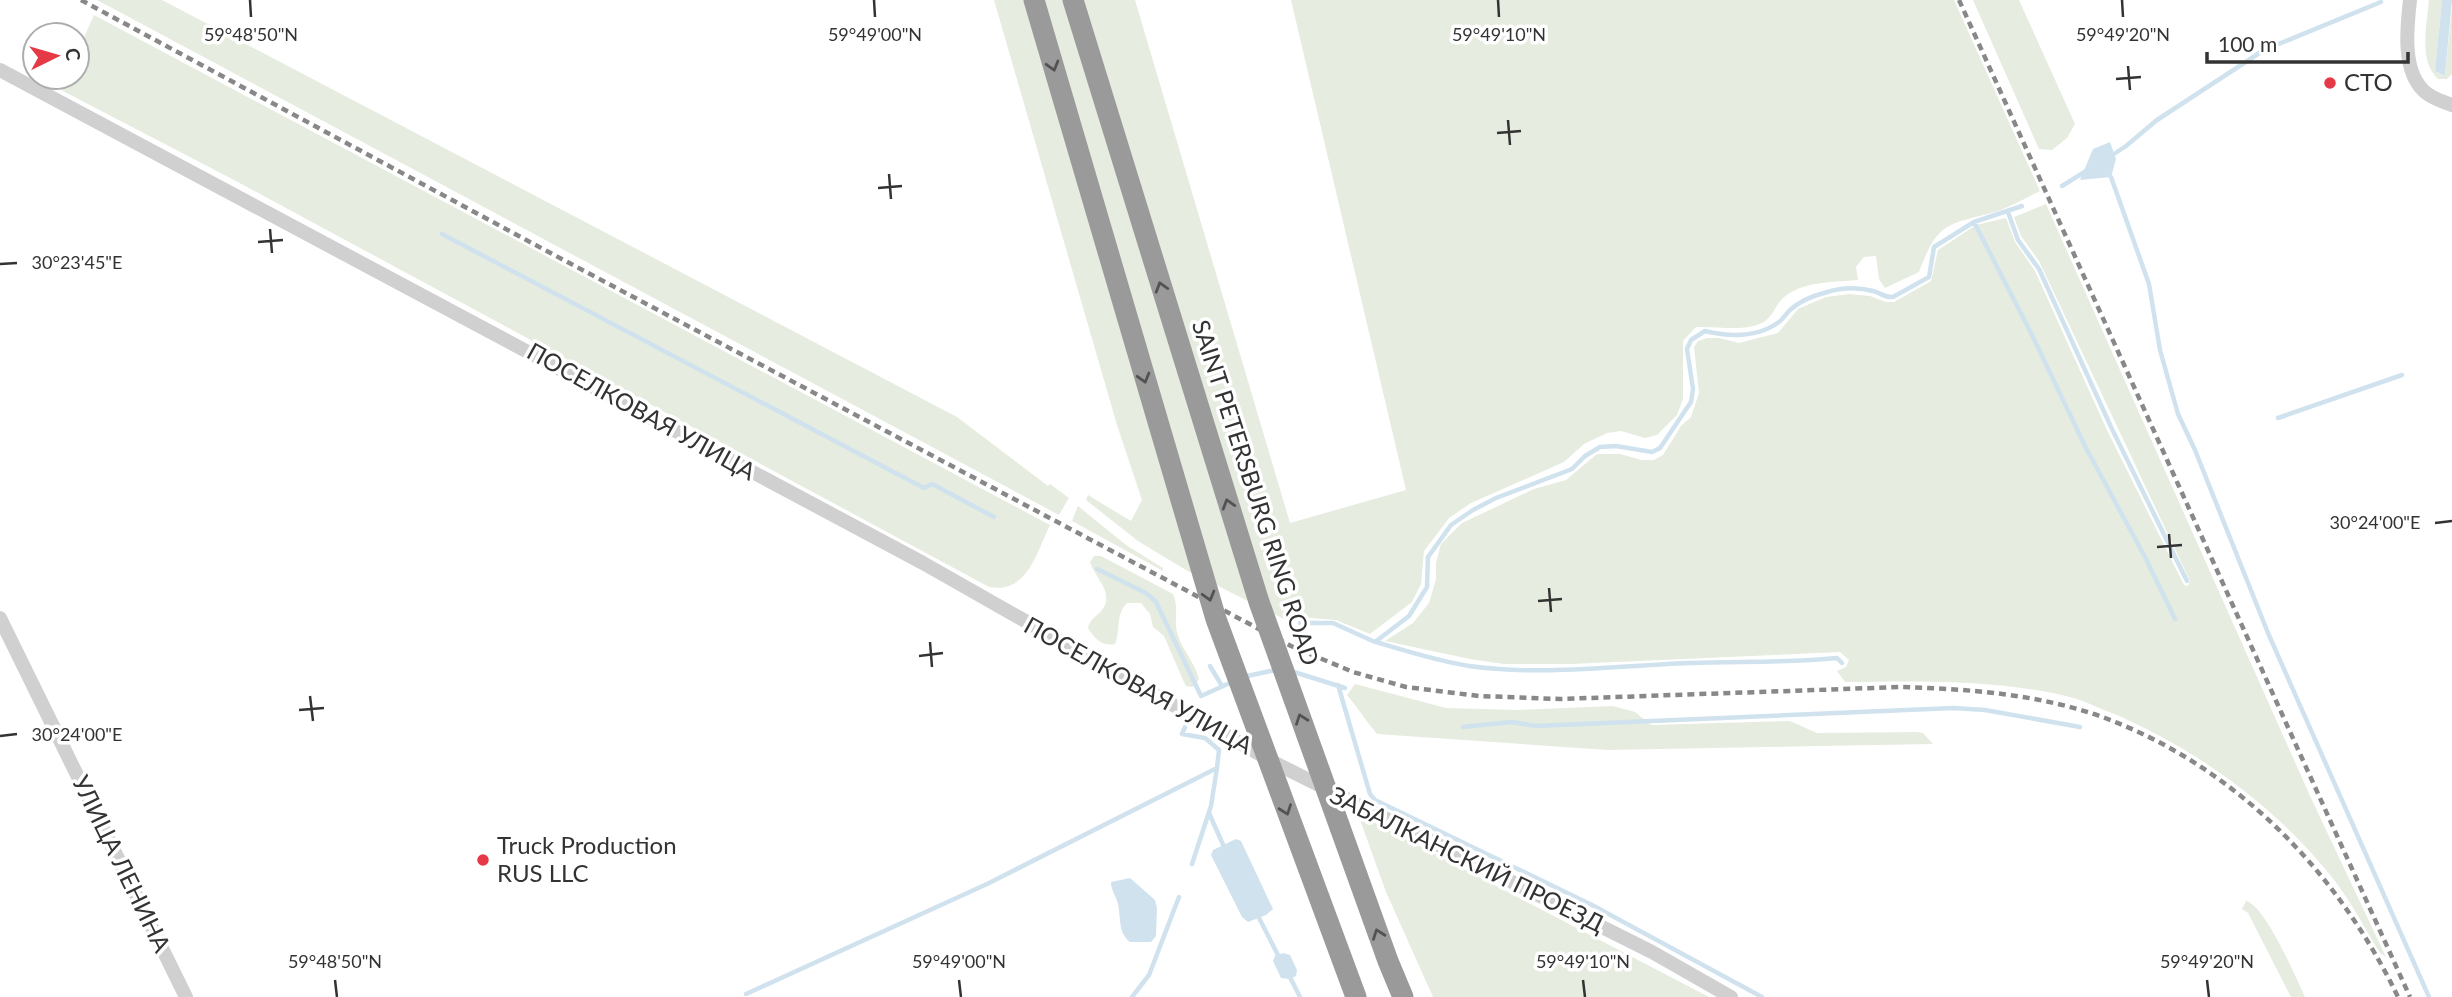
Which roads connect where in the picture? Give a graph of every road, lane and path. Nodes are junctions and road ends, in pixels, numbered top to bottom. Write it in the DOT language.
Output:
graph roads {
  1 [pos="1034,0"];
  2 [pos="1073,0"];
  3 [pos="2410,0"];
  4 [pos="0,69"];
  5 [pos="2452,105"];
  6 [pos="0,618"];
  7 [pos="1277,764"];
  8 [pos="186,997"];
  9 [pos="1356,997"];
  10 [pos="1403,997"];
  11 [pos="1731,997"];
  1 -- 9 [label="highway, one-way, bridge"];
  10 -- 2 [label="highway, SAINT PETERSBURG RING ROAD, one-way, bridge"];
  3 -- 5 [label="street"];
  4 -- 7 [label="street, ПОСЕЛКОВАЯ УЛИЦА"];
  6 -- 8 [label="street, УЛИЦА ЛЕНИНА"];
  7 -- 11 [label="street, ЗАБАЛКАНСКИЙ ПРОЕЗД"];
}
